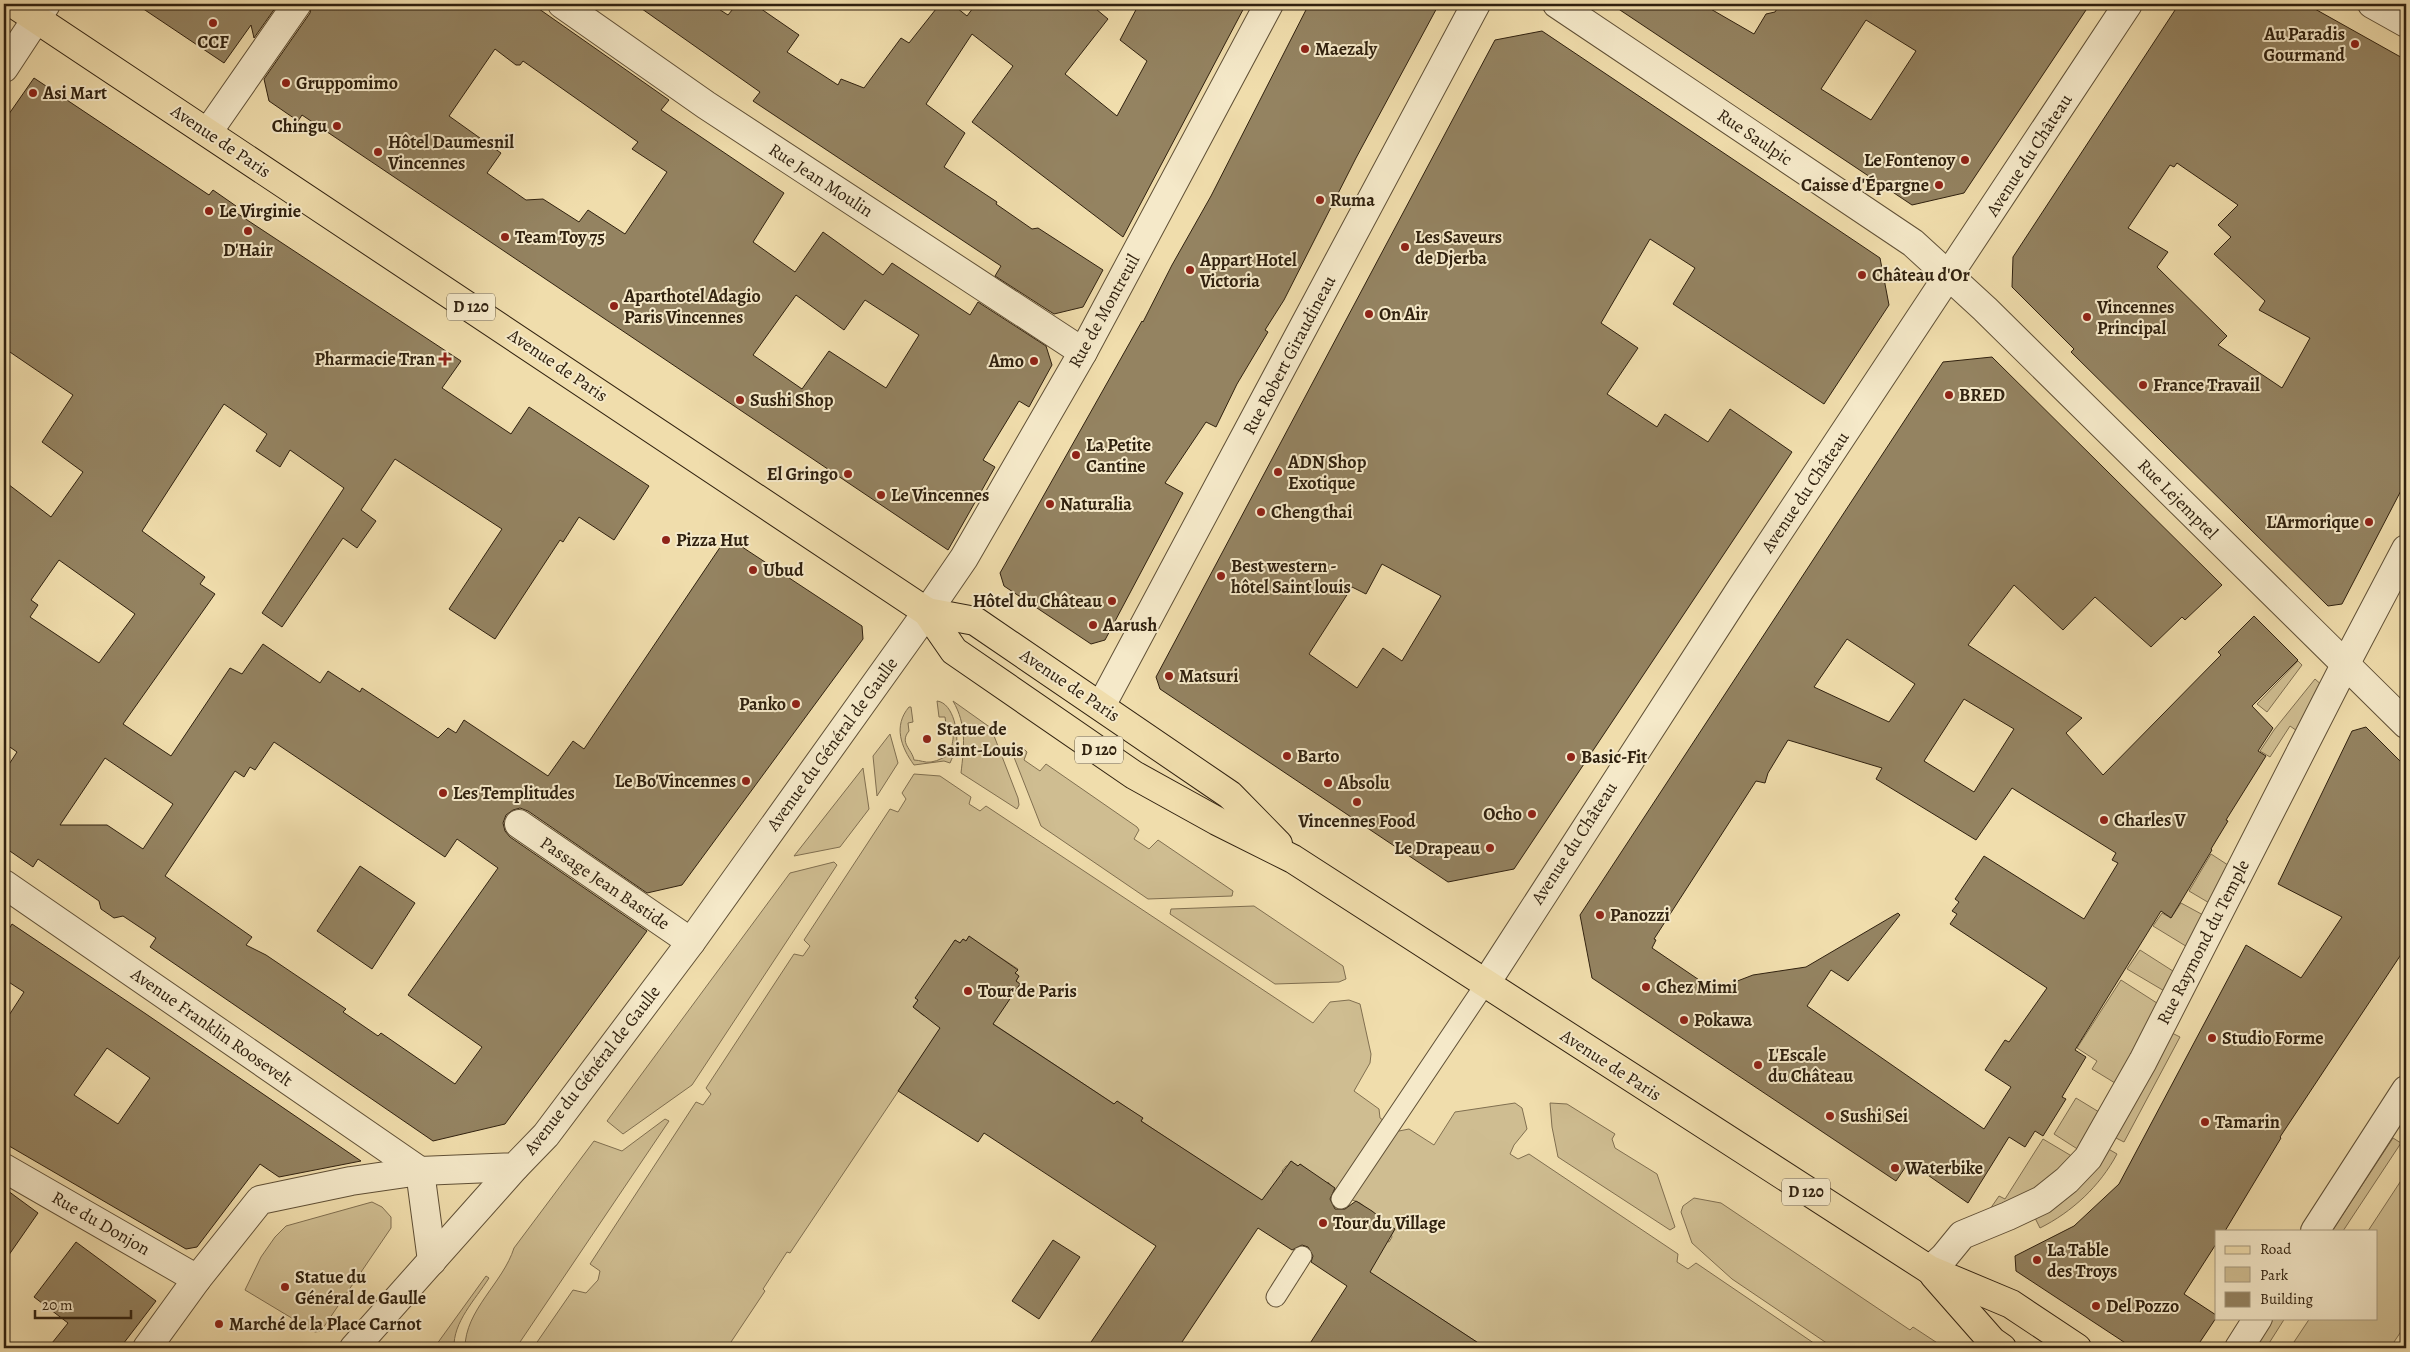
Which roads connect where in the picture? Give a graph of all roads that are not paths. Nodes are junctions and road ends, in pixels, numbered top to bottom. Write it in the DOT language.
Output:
graph roads {
  1 [pos="14,4"];
  2 [pos="297,4"];
  3 [pos="562,4"];
  4 [pos="1269,4"];
  5 [pos="1476,4"];
  6 [pos="1557,4"];
  7 [pos="2128,4"];
  8 [pos="2372,4"];
  9 [pos="41,11"];
  10 [pos="2406,23"];
  11 [pos="4,68"];
  12 [pos="208,132"];
  13 [pos="1950,274"];
  14 [pos="1083,352"];
  15 [pos="2406,549"];
  16 [pos="927,612"];
  17 [pos="2346,663"];
  18 [pos="1101,706"];
  19 [pos="2406,724"];
  20 [pos="519,824"];
  21 [pos="1293,860"];
  22 [pos="4,884"];
  23 [pos="691,942"];
  24 [pos="1486,983"];
  25 [pos="2406,1090"];
  26 [pos="516,1167"];
  27 [pos="4,1168"];
  28 [pos="420,1171"];
  29 [pos="1341,1199"];
  30 [pos="2316,1230"];
  31 [pos="1302,1256"];
  32 [pos="432,1261"];
  33 [pos="1930,1270"];
  34 [pos="198,1279"];
  35 [pos="1276,1297"];
  36 [pos="2257,1320"];
  37 [pos="147,1348"];
  38 [pos="354,1348"];
  39 [pos="2002,1348"];
  40 [pos="2077,1348"];
  41 [pos="2239,1348"];
  1 -- 9 [label="main road, Avenue de Paris / D 120"];
  2 -- 12 [label="street"];
  3 -- 14 [label="street, Rue Jean Moulin"];
  4 -- 14 [label="street, Rue de Montreuil"];
  5 -- 18 [label="street, Rue Robert Giraudineau"];
  6 -- 13 [label="street, Rue Saulpic"];
  7 -- 13 [label="street, Avenue du Château"];
  8 -- 10 [label="street"];
  9 -- 11 [label="street"];
  9 -- 12 [label="main road, Avenue de Paris / D 120"];
  12 -- 16 [label="main road, Avenue de Paris / D 120"];
  13 -- 17 [label="street, Rue Lejemptel"];
  13 -- 24 [label="street, Avenue du Château"];
  14 -- 16 [label="street, Rue de Montreuil"];
  15 -- 17 [label="street, Rue Raymond du Temple"];
  16 -- 18 [label="main road, Avenue de Paris / D 120"];
  16 -- 21 [label="main road, Avenue de Paris / D 120"];
  16 -- 23 [label="street, Avenue du Général de Gaulle"];
  17 -- 19 [label="street, Rue Lejemptel"];
  17 -- 33 [label="street, Rue Raymond du Temple"];
  18 -- 21 [label="main road, Avenue de Paris / D 120"];
  20 -- 23 [label="street, Passage Jean Bastide"];
  21 -- 24 [label="main road, Avenue de Paris / D 120"];
  22 -- 28 [label="street, Avenue Franklin Roosevelt"];
  23 -- 26 [label="street, Avenue du Général de Gaulle"];
  24 -- 29 [label="lane"];
  24 -- 33 [label="main road, Avenue de Paris / D 120"];
  25 -- 30 [label="street"];
  26 -- 28 [label="street, Avenue du Général de Gaulle"];
  26 -- 32 [label="street"];
  27 -- 34 [label="street, Rue du Donjon"];
  28 -- 32 [label="street"];
  28 -- 34 [label="street, Avenue du Général de Gaulle"];
  31 -- 35 [label="lane"];
  32 -- 38 [label="street"];
  33 -- 39 [label="main road, Avenue de Paris / D 120"];
  33 -- 40 [label="main road, Avenue de Paris / D 120"];
  34 -- 37 [label="street, Avenue du Général de Gaulle"];
  36 -- 41 [label="street"];
}
